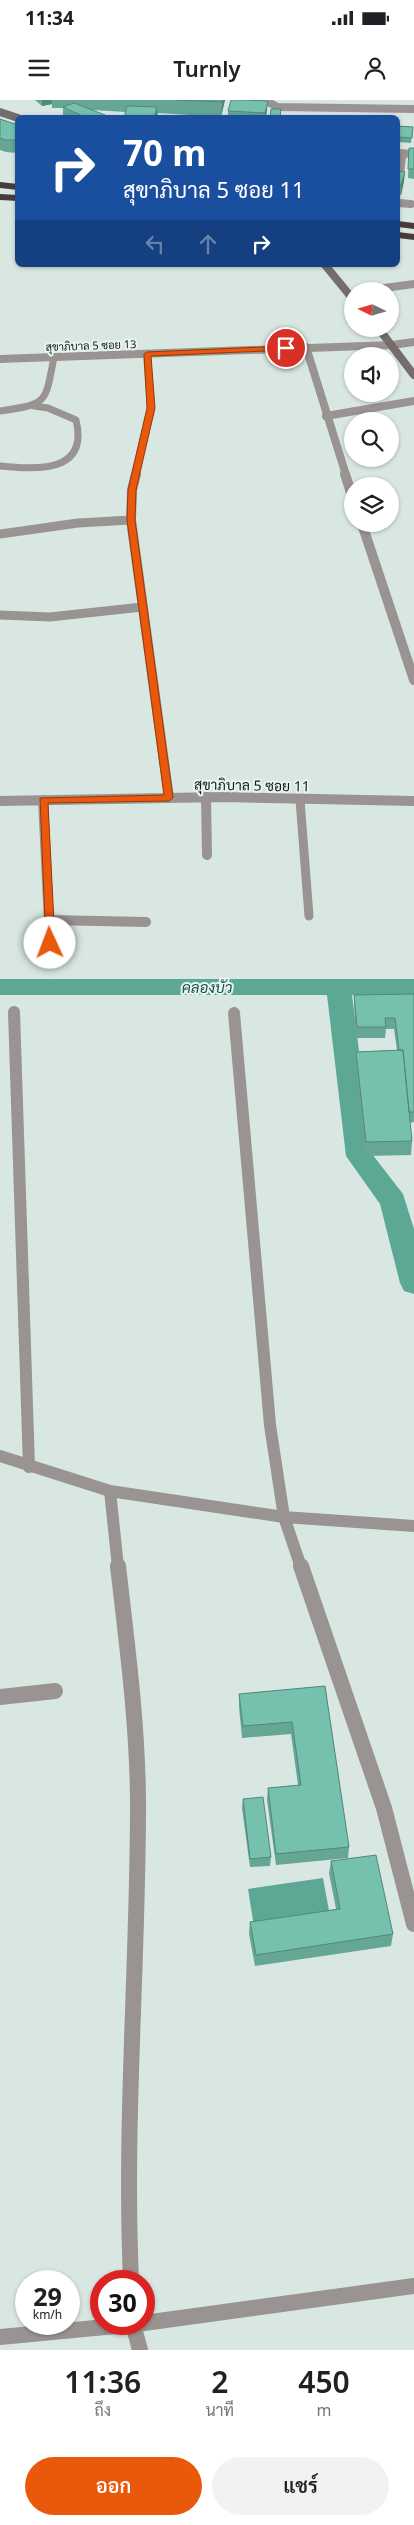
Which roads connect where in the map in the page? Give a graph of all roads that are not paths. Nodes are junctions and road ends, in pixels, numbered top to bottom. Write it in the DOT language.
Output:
graph roads {
  1 [pos="265,100"];
  2 [pos="402,100"];
  3 [pos="357,104"];
  4 [pos="400,108"];
  5 [pos="414,109"];
  6 [pos="0,112"];
  7 [pos="15,117"];
  8 [pos="400,153"];
  9 [pos="414,154"];
  10 [pos="401,170"];
  11 [pos="0,185"];
  12 [pos="15,187"];
  13 [pos="0,197"];
  14 [pos="15,198"];
  15 [pos="400,203"];
  16 [pos="411,204"];
  17 [pos="400,224"];
  18 [pos="414,226"];
  19 [pos="400,235"];
  20 [pos="414,237"];
  21 [pos="327,267"];
  22 [pos="414,284"];
  23 [pos="344,286"];
  24 [pos="399,286"];
  25 [pos="386,338"];
  26 [pos="414,342"];
  27 [pos="392,345"];
  28 [pos="306,347"];
  29 [pos="147,354"];
  30 [pos="54,357"];
  31 [pos="0,359"];
  32 [pos="414,375"];
  33 [pos="414,400"];
  34 [pos="34,406"];
  35 [pos="0,411"];
  36 [pos="326,416"];
  37 [pos="0,466"];
  38 [pos="346,477"];
  39 [pos="131,520"];
  40 [pos="365,532"];
  41 [pos="0,534"];
  42 [pos="142,607"];
  43 [pos="0,615"];
  44 [pos="414,680"];
  45 [pos="206,797"];
  46 [pos="169,798"];
  47 [pos="43,800"];
  48 [pos="300,800"];
  49 [pos="0,801"];
  50 [pos="414,801"];
  51 [pos="207,855"];
  52 [pos="309,916"];
  53 [pos="49,920"];
  54 [pos="146,922"];
  55 [pos="50,943"];
  56 [pos="14,1012"];
  57 [pos="234,1014"];
  58 [pos="0,1456"];
  59 [pos="29,1467"];
  60 [pos="110,1491"];
  61 [pos="284,1517"];
  62 [pos="414,1526"];
  63 [pos="55,1691"];
  64 [pos="0,1697"];
  65 [pos="414,1924"];
  66 [pos="131,2270"];
  67 [pos="414,2286"];
  68 [pos="155,2321"];
  69 [pos="90,2328"];
  70 [pos="137,2335"];
  71 [pos="0,2337"];
  72 [pos="140,2350"];
  1 -- 3 [label="street"];
  2 -- 4 [label="street"];
  3 -- 4 [label="street"];
  4 -- 5 [label="street"];
  6 -- 7 [label="street"];
  8 -- 9 [label="street"];
  8 -- 10 [label="lane"];
  11 -- 12 [label="highway"];
  13 -- 14 [label="highway"];
  15 -- 16 [label="street"];
  17 -- 18 [label="highway"];
  19 -- 20 [label="highway"];
  21 -- 23 [label="street"];
  22 -- 24 [label="street"];
  25 -- 27 [label="street"];
  26 -- 27 [label="street, สุขาภิบาล 5 ซอย 13"];
  27 -- 28 [label="street, สุขาภิบาล 5 ซอย 13"];
  27 -- 32 [label="street"];
  28 -- 29 [label="street, สุขาภิบาล 5 ซอย 13"];
  28 -- 36 [label="street"];
  29 -- 30 [label="street, สุขาภิบาล 5 ซอย 13"];
  29 -- 39 [label="street"];
  30 -- 31 [label="street, สุขาภิบาล 5 ซอย 13"];
  30 -- 34 [label="lane"];
  33 -- 36 [label="street"];
  34 -- 35 [label="lane"];
  34 -- 37 [label="lane"];
  36 -- 38 [label="street"];
  39 -- 41 [label="lane"];
  39 -- 42 [label="street"];
  40 -- 44 [label="street"];
  42 -- 43 [label="lane"];
  42 -- 46 [label="street"];
  45 -- 46 [label="street, สุขาภิบาล 5 ซอย 11"];
  45 -- 48 [label="street, สุขาภิบาล 5 ซอย 11"];
  45 -- 51 [label="street"];
  46 -- 47 [label="street, สุขาภิบาล 5 ซอย 11"];
  47 -- 49 [label="street, สุขาภิบาล 5 ซอย 11"];
  47 -- 53 [label="street"];
  48 -- 50 [label="street, สุขาภิบาล 5 ซอย 11"];
  48 -- 52 [label="lane"];
  53 -- 54 [label="street"];
  53 -- 55 [label="street"];
  56 -- 59 [label="street"];
  57 -- 61 [label="street"];
  58 -- 59 [label="street"];
  59 -- 60 [label="street"];
  60 -- 61 [label="street"];
  60 -- 66 [label="street"];
  61 -- 62 [label="street"];
  61 -- 65 [label="street"];
  63 -- 64 [label="street"];
  67 -- 68 [label="street"];
  69 -- 71 [label="street"];
  70 -- 72 [label="street"];
}
